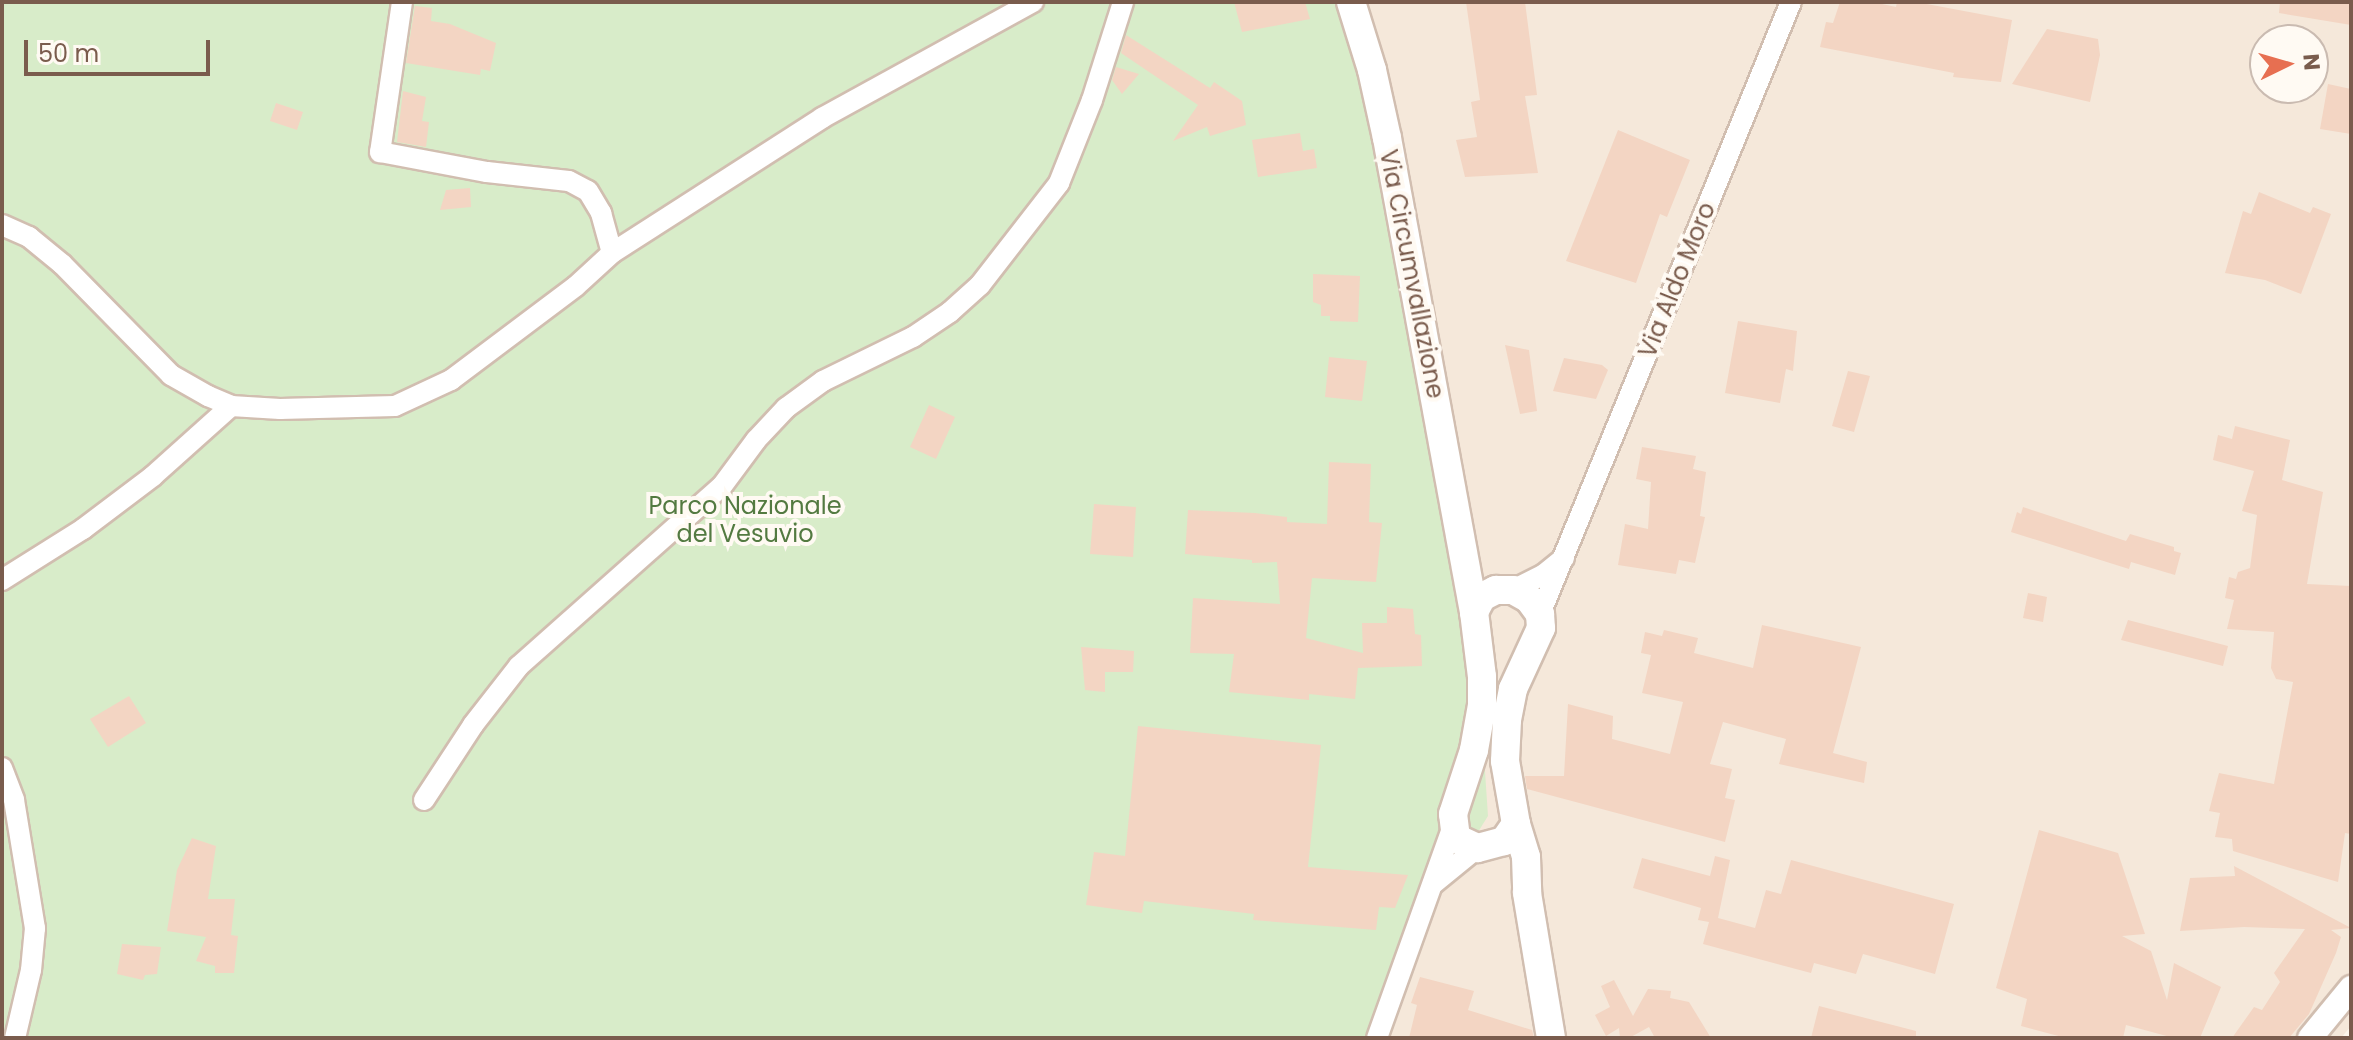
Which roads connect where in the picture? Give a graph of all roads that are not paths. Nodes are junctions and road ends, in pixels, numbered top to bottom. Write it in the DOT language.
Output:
graph roads {
  1 [pos="402,2"];
  2 [pos="1033,2"];
  3 [pos="1123,2"];
  4 [pos="1351,2"];
  5 [pos="1791,2"];
  6 [pos="2,225"];
  7 [pos="612,253"];
  8 [pos="231,406"];
  9 [pos="1463,548"];
  10 [pos="1564,558"];
  11 [pos="2,580"];
  12 [pos="1504,590"];
  13 [pos="1474,612"];
  14 [pos="1540,614"];
  15 [pos="2,768"];
  16 [pos="424,800"];
  17 [pos="1516,824"];
  18 [pos="1452,828"];
  19 [pos="1482,848"];
  20 [pos="1433,884"];
  21 [pos="1527,893"];
  22 [pos="2351,988"];
  23 [pos="15,1038"];
  24 [pos="1377,1038"];
  25 [pos="1551,1038"];
  26 [pos="2310,1038"];
  1 -- 7 [label="street"];
  2 -- 7 [label="street"];
  3 -- 16 [label="street"];
  4 -- 9 [label="main road, Via Circumvallazione"];
  5 -- 10 [label="street, Via Aldo Moro"];
  6 -- 8 [label="street"];
  7 -- 8 [label="street"];
  8 -- 11 [label="street"];
  9 -- 12 [label="main road, Via Circumvallazione"];
  9 -- 13 [label="main road, Via Circumvallazione"];
  10 -- 12 [label="street"];
  10 -- 14 [label="street, Via Aldo Moro"];
  12 -- 13 [label="main road"];
  12 -- 14 [label="main road, Via Circumvallazione"];
  13 -- 18 [label="main road, Via Circumvallazione"];
  14 -- 17 [label="main road"];
  15 -- 23 [label="street"];
  17 -- 19 [label="main road"];
  17 -- 21 [label="main road"];
  18 -- 19 [label="main road"];
  18 -- 20 [label="street"];
  19 -- 20 [label="street"];
  19 -- 21 [label="main road"];
  20 -- 24 [label="street"];
  21 -- 25 [label="main road"];
  22 -- 26 [label="street"];
}
